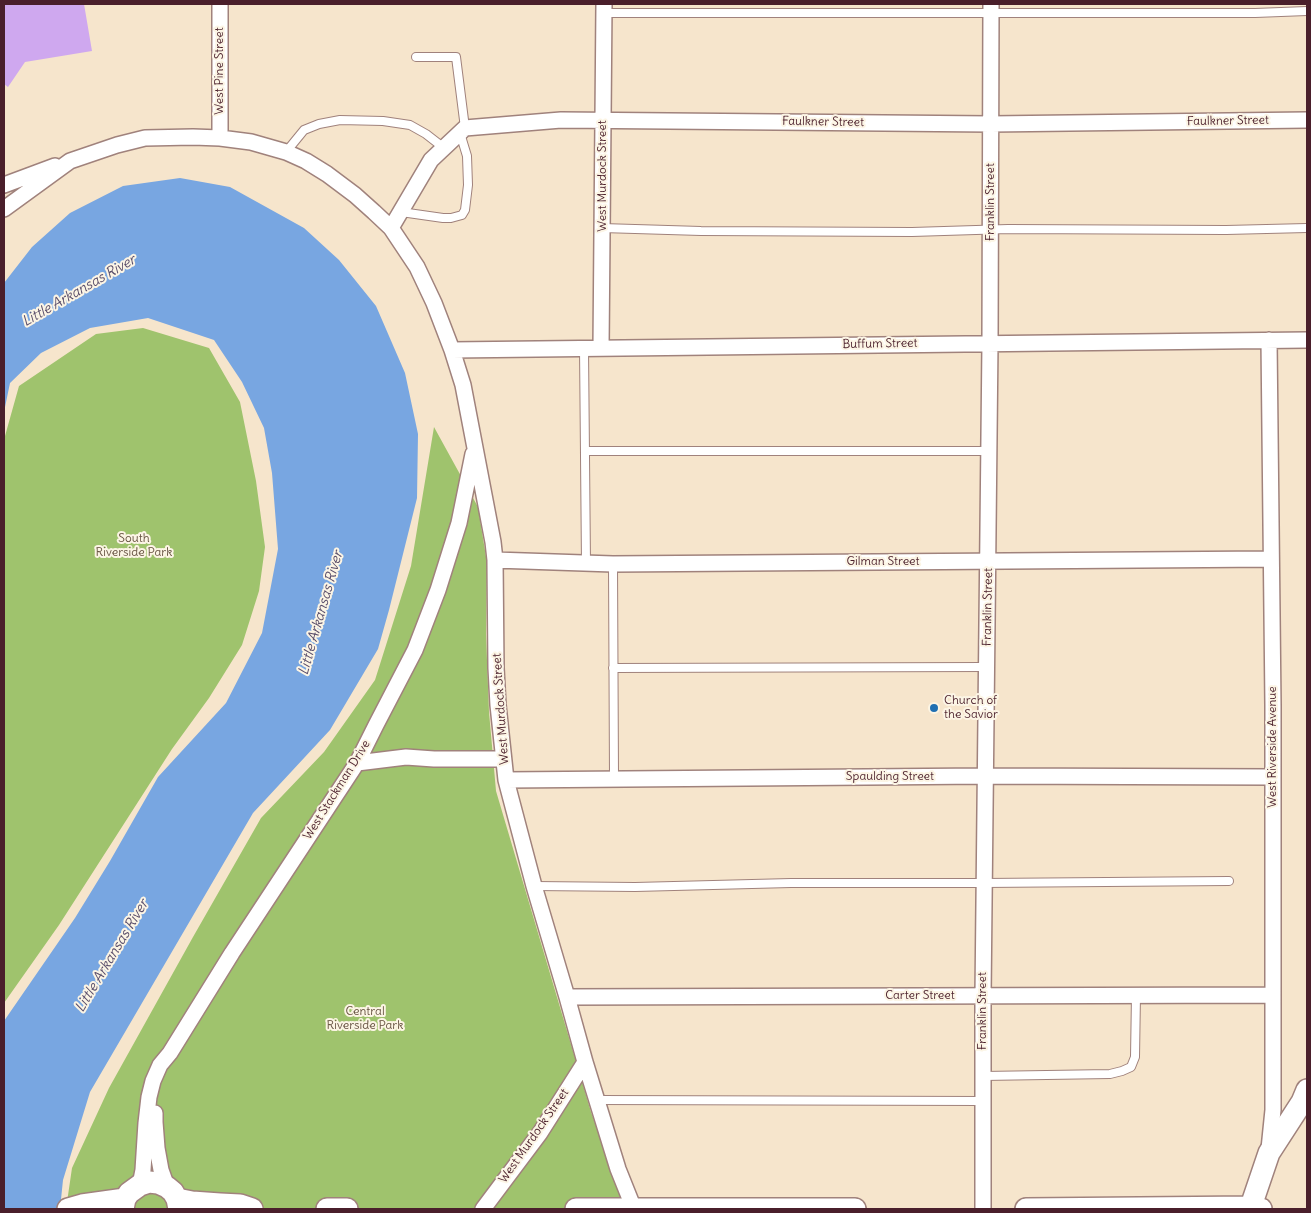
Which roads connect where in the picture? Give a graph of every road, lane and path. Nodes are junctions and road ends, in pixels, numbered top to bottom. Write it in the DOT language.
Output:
graph roads {
  1 [pos="220,4"];
  2 [pos="604,8"];
  3 [pos="991,9"];
  4 [pos="1307,12"];
  5 [pos="416,57"];
  6 [pos="603,120"];
  7 [pos="1307,120"];
  8 [pos="991,124"];
  9 [pos="463,131"];
  10 [pos="220,138"];
  11 [pos="444,148"];
  12 [pos="286,152"];
  13 [pos="70,161"];
  14 [pos="4,184"];
  15 [pos="4,210"];
  16 [pos="401,212"];
  17 [pos="391,228"];
  18 [pos="602,228"];
  19 [pos="1307,228"];
  20 [pos="991,230"];
  21 [pos="1269,340"];
  22 [pos="1307,340"];
  23 [pos="990,343"];
  24 [pos="584,348"];
  25 [pos="601,348"];
  26 [pos="452,350"];
  27 [pos="475,448"];
  28 [pos="585,451"];
  29 [pos="989,451"];
  30 [pos="1271,559"];
  31 [pos="495,560"];
  32 [pos="988,561"];
  33 [pos="586,564"];
  34 [pos="613,564"];
  35 [pos="987,667"];
  36 [pos="614,668"];
  37 [pos="503,759"];
  38 [pos="357,763"];
  39 [pos="986,776"];
  40 [pos="1273,777"];
  41 [pos="614,778"];
  42 [pos="506,780"];
  43 [pos="1229,880"];
  44 [pos="984,883"];
  45 [pos="534,886"];
  46 [pos="1136,995"];
  47 [pos="1273,995"];
  48 [pos="983,996"];
  49 [pos="567,997"];
  50 [pos="170,1054"];
  51 [pos="585,1062"];
  52 [pos="983,1076"];
  53 [pos="1307,1090"];
  54 [pos="597,1100"];
  55 [pos="983,1101"];
  56 [pos="1269,1153"];
  57 [pos="129,1198"];
  58 [pos="174,1198"];
  59 [pos="1254,1208"];
  60 [pos="68,1209"];
  61 [pos="252,1209"];
  62 [pos="326,1209"];
  63 [pos="347,1209"];
  64 [pos="483,1209"];
  65 [pos="576,1209"];
  66 [pos="634,1209"];
  67 [pos="855,1209"];
  68 [pos="982,1209"];
  69 [pos="1026,1209"];
  1 -- 10 [label="street, West Pine Street"];
  2 -- 3 [label="lane"];
  2 -- 6 [label="street, West Murdock Street"];
  3 -- 4 [label="lane"];
  3 -- 8 [label="street, Franklin Street"];
  5 -- 9 [label="lane"];
  6 -- 8 [label="street, Faulkner Street"];
  6 -- 9 [label="street, Faulkner Street"];
  6 -- 18 [label="street, West Murdock Street"];
  7 -- 8 [label="street, Faulkner Street"];
  8 -- 20 [label="street, Franklin Street"];
  9 -- 11 [label="street"];
  9 -- 16 [label="lane"];
  10 -- 12 [label="street, West Murdock Street"];
  10 -- 13 [label="street, West Murdock Street"];
  11 -- 12 [label="lane"];
  11 -- 16 [label="street"];
  12 -- 17 [label="street, West Murdock Street"];
  13 -- 14 [label="street, West Murdock Street"];
  13 -- 15 [label="street"];
  16 -- 17 [label="street"];
  17 -- 26 [label="street, West Murdock Street"];
  18 -- 20 [label="lane"];
  18 -- 25 [label="street, West Murdock Street"];
  19 -- 20 [label="lane"];
  20 -- 23 [label="street, Franklin Street"];
  21 -- 22 [label="street, Buffum Street"];
  21 -- 23 [label="street, Buffum Street"];
  21 -- 30 [label="street, West Riverside Avenue"];
  23 -- 25 [label="street, Buffum Street"];
  23 -- 29 [label="street, Franklin Street"];
  24 -- 25 [label="street, Buffum Street"];
  24 -- 26 [label="street, Buffum Street"];
  24 -- 28 [label="lane"];
  26 -- 27 [label="street, West Murdock Street"];
  27 -- 31 [label="street, West Murdock Street"];
  27 -- 38 [label="street, West Stackman Drive"];
  28 -- 29 [label="lane"];
  28 -- 33 [label="lane"];
  29 -- 32 [label="street, Franklin Street"];
  30 -- 32 [label="street, Gilman Street"];
  30 -- 40 [label="street, West Riverside Avenue"];
  31 -- 33 [label="street, Gilman Street"];
  31 -- 37 [label="street, West Murdock Street"];
  32 -- 34 [label="street, Gilman Street"];
  32 -- 35 [label="street, Franklin Street"];
  33 -- 34 [label="street, Gilman Street"];
  34 -- 36 [label="lane"];
  35 -- 36 [label="lane"];
  35 -- 39 [label="street, Franklin Street"];
  36 -- 41 [label="lane"];
  37 -- 38 [label="street"];
  37 -- 42 [label="street, West Murdock Street"];
  38 -- 50 [label="street, West Stackman Drive"];
  39 -- 40 [label="street, Spaulding Street"];
  39 -- 41 [label="street, Spaulding Street"];
  39 -- 44 [label="street, Franklin Street"];
  40 -- 47 [label="street, West Riverside Avenue"];
  41 -- 42 [label="street, Spaulding Street"];
  42 -- 45 [label="street, West Murdock Street"];
  43 -- 44 [label="lane"];
  44 -- 45 [label="lane"];
  44 -- 48 [label="street, Franklin Street"];
  45 -- 49 [label="street, West Murdock Street"];
  46 -- 47 [label="street, Carter Street"];
  46 -- 48 [label="street, Carter Street"];
  46 -- 52 [label="lane"];
  47 -- 56 [label="street, West Riverside Avenue"];
  48 -- 49 [label="street, Carter Street"];
  48 -- 52 [label="street, Franklin Street"];
  49 -- 51 [label="street, West Murdock Street"];
  50 -- 57 [label="street, West Stackman Drive"];
  50 -- 58 [label="street, West Stackman Drive"];
  51 -- 54 [label="street, West Murdock Street"];
  51 -- 64 [label="street, West Murdock Street"];
  52 -- 55 [label="street, Franklin Street"];
  53 -- 56 [label="street"];
  54 -- 55 [label="lane"];
  54 -- 66 [label="street, West Murdock Street"];
  55 -- 68 [label="street, Franklin Street"];
  56 -- 59 [label="street"];
  57 -- 58 [label="street"];
  57 -- 60 [label="street"];
  58 -- 61 [label="street"];
  59 -- 69 [label="street"];
  62 -- 63 [label="street"];
  65 -- 66 [label="street"];
  66 -- 67 [label="street"];
}
